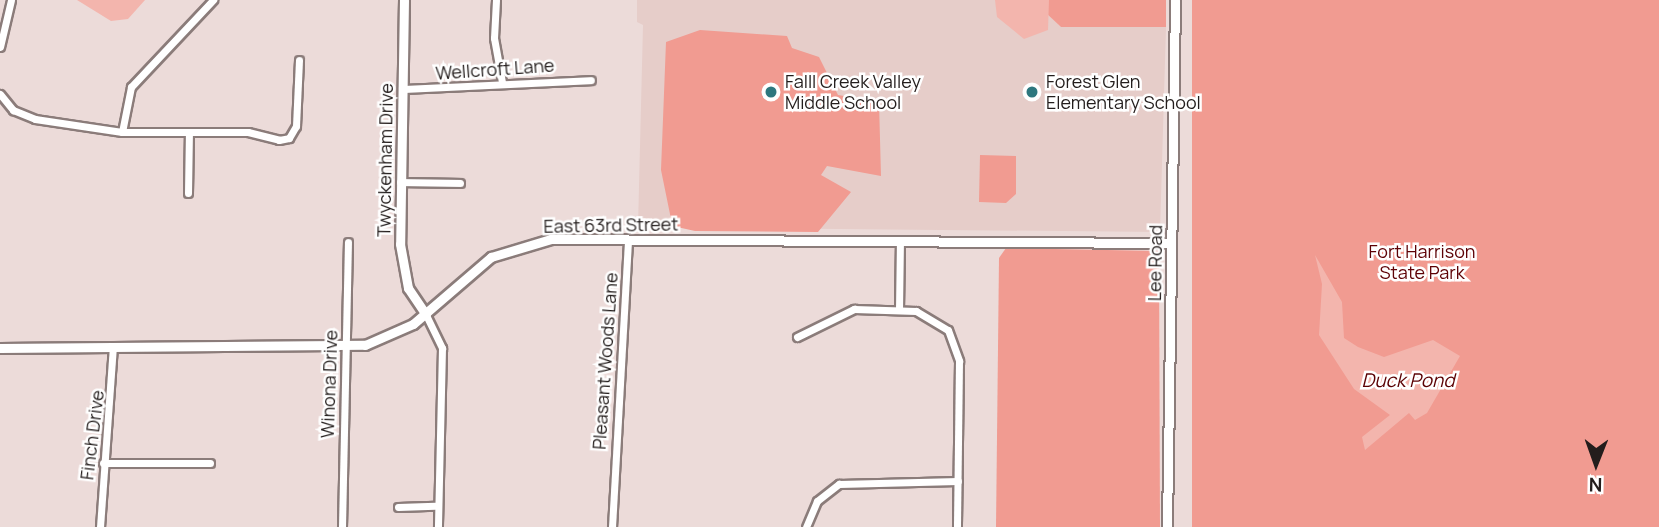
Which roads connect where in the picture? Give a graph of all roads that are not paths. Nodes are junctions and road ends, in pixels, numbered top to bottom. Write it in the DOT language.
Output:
graph roads {
  1 [pos="11,0"];
  2 [pos="213,0"];
  3 [pos="404,0"];
  4 [pos="496,0"];
  5 [pos="1175,0"];
  6 [pos="1,38"];
  7 [pos="0,47"];
  8 [pos="299,60"];
  9 [pos="591,80"];
  10 [pos="502,82"];
  11 [pos="402,89"];
  12 [pos="0,94"];
  13 [pos="122,132"];
  14 [pos="189,132"];
  15 [pos="400,182"];
  16 [pos="460,183"];
  17 [pos="188,193"];
  18 [pos="628,239"];
  19 [pos="900,240"];
  20 [pos="348,242"];
  21 [pos="1171,243"];
  22 [pos="899,310"];
  23 [pos="426,315"];
  24 [pos="797,337"];
  25 [pos="113,347"];
  26 [pos="0,348"];
  27 [pos="346,348"];
  28 [pos="103,463"];
  29 [pos="210,463"];
  30 [pos="958,481"];
  31 [pos="435,506"];
  32 [pos="398,507"];
  33 [pos="100,527"];
  34 [pos="342,527"];
  35 [pos="438,527"];
  36 [pos="612,527"];
  37 [pos="806,527"];
  38 [pos="957,527"];
  39 [pos="1167,527"];
  1 -- 6 [label="street"];
  2 -- 13 [label="street"];
  3 -- 11 [label="street, Twyckenham Drive"];
  4 -- 10 [label="street"];
  5 -- 21 [label="street, Lee Road"];
  6 -- 7 [label="street"];
  8 -- 14 [label="street"];
  9 -- 10 [label="street, Wellcroft Lane"];
  10 -- 11 [label="street, Wellcroft Lane"];
  11 -- 15 [label="street, Twyckenham Drive"];
  12 -- 13 [label="street"];
  13 -- 14 [label="street"];
  14 -- 17 [label="street"];
  15 -- 16 [label="street"];
  15 -- 23 [label="street, Twyckenham Drive"];
  18 -- 19 [label="street, East 63rd Street"];
  18 -- 23 [label="street, East 63rd Street"];
  18 -- 36 [label="street, Pleasant Woods Lane"];
  19 -- 21 [label="street, East 63rd Street"];
  19 -- 22 [label="street"];
  20 -- 27 [label="street, Winona Drive"];
  21 -- 39 [label="street, Lee Road"];
  22 -- 24 [label="street"];
  22 -- 30 [label="street"];
  23 -- 27 [label="street, East 63rd Street"];
  23 -- 31 [label="street"];
  25 -- 26 [label="street, East 63rd Street"];
  25 -- 27 [label="street, East 63rd Street"];
  25 -- 28 [label="street, Finch Drive"];
  27 -- 34 [label="street, Winona Drive"];
  28 -- 29 [label="street"];
  28 -- 33 [label="street, Finch Drive"];
  30 -- 37 [label="street"];
  30 -- 38 [label="street"];
  31 -- 32 [label="street"];
  31 -- 35 [label="street"];
}
